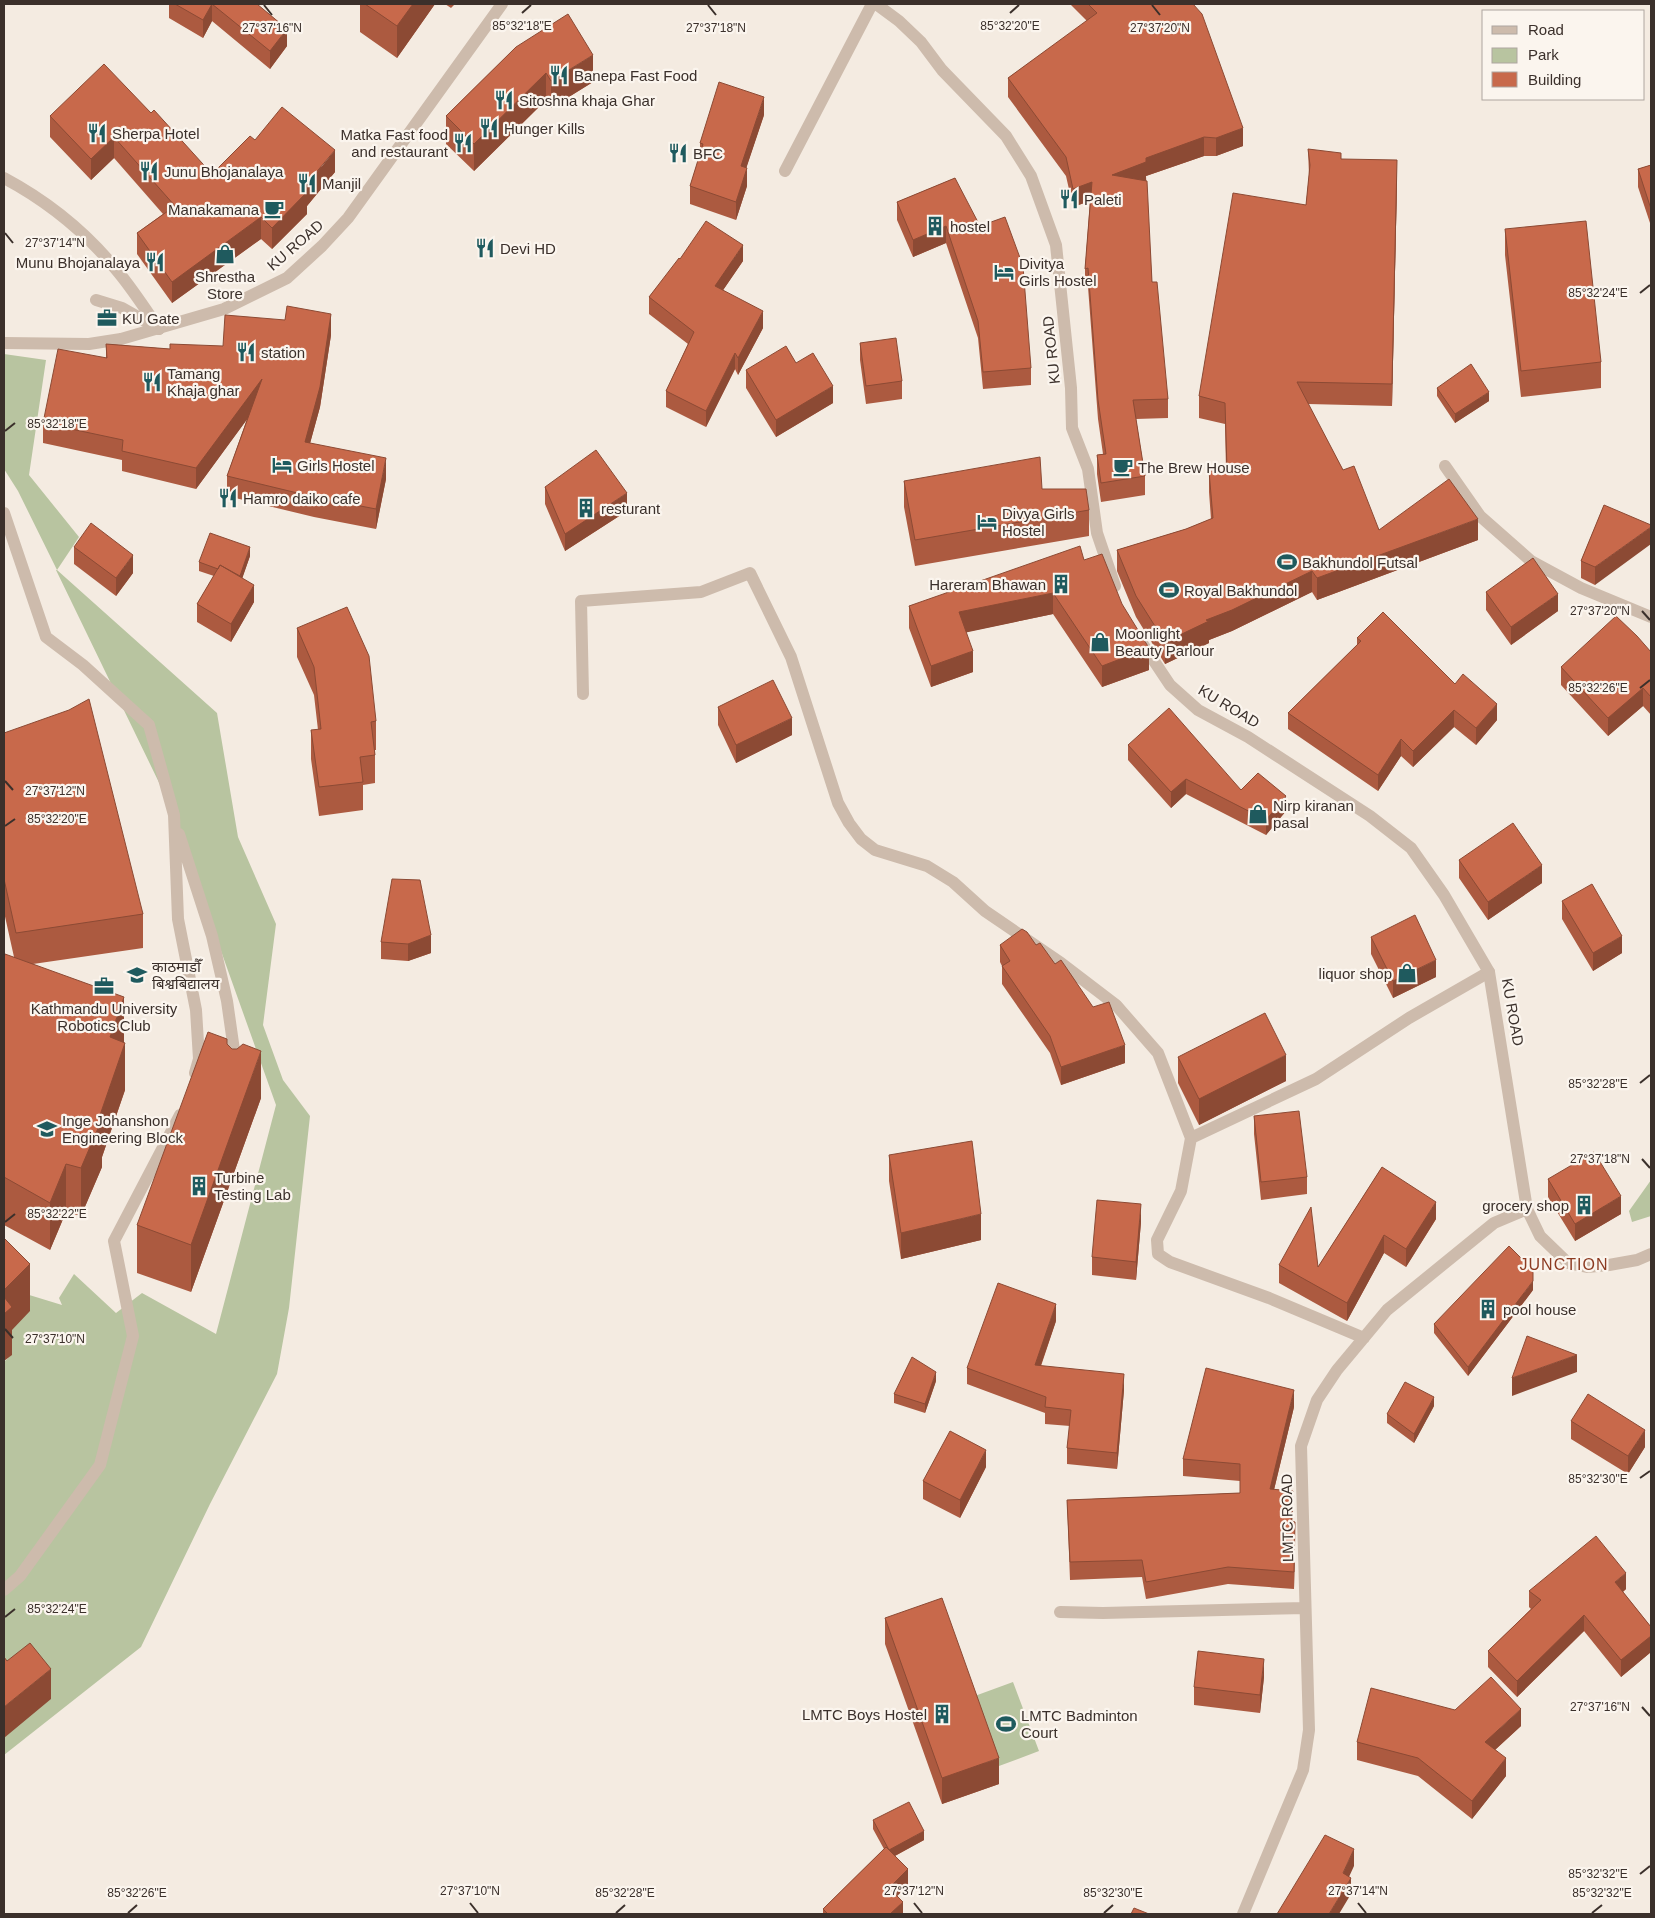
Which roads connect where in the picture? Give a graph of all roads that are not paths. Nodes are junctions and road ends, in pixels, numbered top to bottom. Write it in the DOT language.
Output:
graph roads {
  1 [pos="502,4"];
  2 [pos="872,4"];
  3 [pos="876,4"];
  4 [pos="784,171"];
  5 [pos="4,178"];
  6 [pos="96,300"];
  7 [pos="159,329"];
  8 [pos="4,343"];
  9 [pos="1445,466"];
  10 [pos="4,513"];
  11 [pos="1119,596"];
  12 [pos="1651,617"];
  13 [pos="1133,628"];
  14 [pos="583,694"];
  15 [pos="174,815"];
  16 [pos="1489,972"];
  17 [pos="238,1080"];
  18 [pos="192,1087"];
  19 [pos="185,1105"];
  20 [pos="1191,1138"];
  21 [pos="1527,1209"];
  22 [pos="1651,1254"];
  23 [pos="1364,1338"];
  24 [pos="4,1590"];
  25 [pos="1305,1608"];
  26 [pos="1060,1612"];
  27 [pos="1243,1914"];
  1 -- 7 [label="street, KU ROAD"];
  2 -- 4 [label="street"];
  3 -- 11 [label="street, KU ROAD"];
  5 -- 7 [label="street"];
  6 -- 7 [label="street"];
  7 -- 8 [label="street, KU ROAD"];
  9 -- 12 [label="street"];
  10 -- 15 [label="street"];
  13 -- 16 [label="street, KU ROAD"];
  14 -- 20 [label="street"];
  15 -- 17 [label="street"];
  15 -- 18 [label="street"];
  16 -- 20 [label="street"];
  16 -- 21 [label="street, KU ROAD"];
  19 -- 24 [label="street"];
  20 -- 23 [label="street"];
  21 -- 22 [label="street, KU ROAD"];
  21 -- 23 [label="street, LMTC ROAD"];
  23 -- 25 [label="street, LMTC ROAD"];
  25 -- 26 [label="street"];
  25 -- 27 [label="street, LMTC ROAD"];
}
